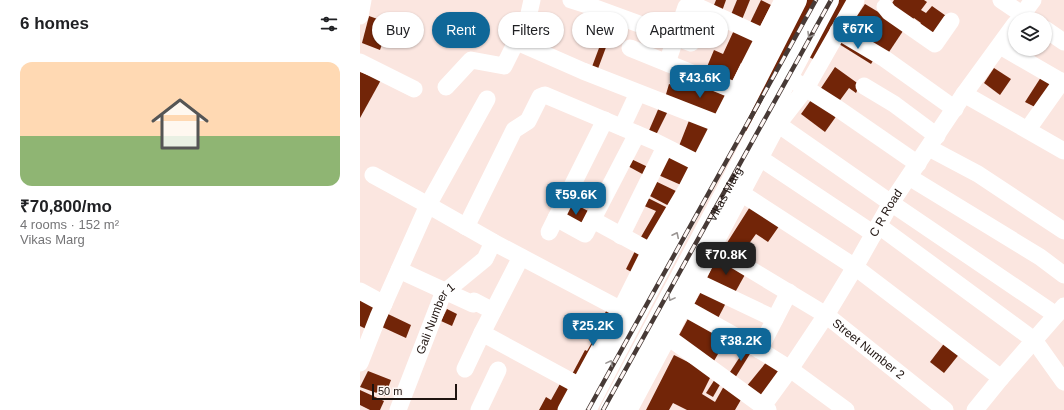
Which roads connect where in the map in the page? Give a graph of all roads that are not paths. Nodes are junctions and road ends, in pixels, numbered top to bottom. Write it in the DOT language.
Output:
graph roads {
  1 [pos="363,0"];
  2 [pos="532,0"];
  3 [pos="571,0"];
  4 [pos="828,0"];
  5 [pos="856,0"];
  6 [pos="1001,0"];
  7 [pos="1033,0"];
  8 [pos="781,1"];
  9 [pos="882,2"];
  10 [pos="529,12"];
  11 [pos="686,12"];
  12 [pos="710,12"];
  13 [pos="1014,12"];
  14 [pos="1025,12"];
  15 [pos="360,16"];
  16 [pos="728,20"];
  17 [pos="951,21"];
  18 [pos="636,23"];
  19 [pos="838,31"];
  20 [pos="1052,34"];
  21 [pos="764,36"];
  22 [pos="1008,36"];
  23 [pos="1064,42"];
  24 [pos="1000,46"];
  25 [pos="514,48"];
  26 [pos="531,48"];
  27 [pos="630,48"];
  28 [pos="678,48"];
  29 [pos="360,62"];
  30 [pos="667,63"];
  31 [pos="787,78"];
  32 [pos="1063,82"];
  33 [pos="864,86"];
  34 [pos="446,87"];
  35 [pos="806,88"];
  36 [pos="414,89"];
  37 [pos="736,91"];
  38 [pos="638,93"];
  39 [pos="964,94"];
  40 [pos="487,99"];
  41 [pos="954,109"];
  42 [pos="605,120"];
  43 [pos="772,120"];
  44 [pos="622,127"];
  45 [pos="724,127"];
  46 [pos="1028,129"];
  47 [pos="638,134"];
  48 [pos="933,142"];
  49 [pos="665,147"];
  50 [pos="1064,151"];
  51 [pos="760,158"];
  52 [pos="704,166"];
  53 [pos="913,171"];
  54 [pos="373,175"];
  55 [pos="741,194"];
  56 [pos="891,203"];
  57 [pos="428,205"];
  58 [pos="593,220"];
  59 [pos="466,227"];
  60 [pos="877,230"];
  61 [pos="1064,231"];
  62 [pos="621,236"];
  63 [pos="493,242"];
  64 [pos="707,244"];
  65 [pos="657,255"];
  66 [pos="521,257"];
  67 [pos="855,267"];
  68 [pos="399,270"];
  69 [pos="1064,275"];
  70 [pos="695,281"];
  71 [pos="360,291"];
  72 [pos="446,291"];
  73 [pos="789,292"];
  74 [pos="384,304"];
  75 [pos="683,306"];
  76 [pos="493,311"];
  77 [pos="1060,311"];
  78 [pos="628,313"];
  79 [pos="826,314"];
  80 [pos="775,319"];
  81 [pos="663,330"];
  82 [pos="482,333"];
  83 [pos="1034,340"];
  84 [pos="759,350"];
  85 [pos="360,363"];
  86 [pos="790,369"];
  87 [pos="465,370"];
  88 [pos="498,370"];
  89 [pos="1001,378"];
  90 [pos="1064,382"];
  91 [pos="586,396"];
  92 [pos="765,408"];
  93 [pos="398,410"];
  94 [pos="479,410"];
  95 [pos="566,410"];
  96 [pos="611,410"];
  97 [pos="629,410"];
  98 [pos="846,410"];
  99 [pos="945,410"];
  100 [pos="975,410"];
  1 -- 15 [label="street"];
  2 -- 10 [label="street"];
  3 -- 18 [label="street"];
  4 -- 31 [label="main road, Vikas Marg, one-way"];
  5 -- 19 [label="street"];
  6 -- 13 [label="street"];
  7 -- 14 [label="street, C R Road"];
  8 -- 21 [label="street"];
  8 -- 45 [label="main road"];
  9 -- 17 [label="street"];
  11 -- 12 [label="street"];
  16 -- 21 [label="street"];
  19 -- 35 [label="street"];
  19 -- 41 [label="street"];
  20 -- 23 [label="street"];
  21 -- 37 [label="street"];
  22 -- 24 [label="street, C R Road"];
  24 -- 32 [label="street"];
  24 -- 39 [label="street, C R Road"];
  25 -- 34 [label="street"];
  26 -- 38 [label="street"];
  27 -- 30 [label="street"];
  28 -- 30 [label="street"];
  29 -- 36 [label="street"];
  30 -- 37 [label="street"];
  31 -- 35 [label="street"];
  31 -- 43 [label="main road, Vikas Marg"];
  32 -- 46 [label="street"];
  33 -- 48 [label="street"];
  35 -- 43 [label="street"];
  35 -- 53 [label="street"];
  37 -- 45 [label="street"];
  38 -- 44 [label="street"];
  38 -- 45 [label="street"];
  39 -- 41 [label="street, C R Road"];
  39 -- 46 [label="street"];
  40 -- 57 [label="street"];
  41 -- 48 [label="street, C R Road"];
  42 -- 44 [label="street"];
  42 -- 58 [label="street"];
  42 -- 59 [label="street"];
  43 -- 51 [label="street"];
  43 -- 56 [label="street"];
  43 -- 64 [label="main road, Vikas Marg"];
  44 -- 47 [label="street"];
  45 -- 52 [label="main road"];
  46 -- 50 [label="street"];
  47 -- 49 [label="street"];
  47 -- 58 [label="street"];
  48 -- 53 [label="street, C R Road"];
  48 -- 61 [label="street"];
  49 -- 52 [label="street"];
  49 -- 62 [label="street"];
  51 -- 55 [label="street"];
  51 -- 60 [label="street"];
  52 -- 65 [label="main road"];
  53 -- 56 [label="street, C R Road"];
  53 -- 69 [label="street"];
  54 -- 57 [label="street"];
  55 -- 64 [label="street"];
  55 -- 67 [label="street"];
  56 -- 60 [label="street, C R Road"];
  56 -- 77 [label="street"];
  57 -- 59 [label="street"];
  57 -- 68 [label="street"];
  58 -- 62 [label="street"];
  59 -- 63 [label="street"];
  60 -- 67 [label="street, C R Road"];
  60 -- 83 [label="street"];
  62 -- 65 [label="street"];
  63 -- 66 [label="street"];
  63 -- 72 [label="street, Gali Number 1"];
  64 -- 70 [label="street"];
  64 -- 73 [label="street, Street Number 2"];
  64 -- 81 [label="main road, Vikas Marg, one-way"];
  65 -- 78 [label="main road"];
  66 -- 76 [label="street"];
  66 -- 78 [label="street"];
  67 -- 79 [label="street, C R Road"];
  67 -- 89 [label="street"];
  68 -- 72 [label="street"];
  68 -- 74 [label="street"];
  70 -- 75 [label="street"];
  70 -- 80 [label="street"];
  71 -- 74 [label="street"];
  72 -- 76 [label="street"];
  72 -- 93 [label="street, Gali Number 1"];
  73 -- 79 [label="street, Street Number 2"];
  73 -- 80 [label="street"];
  74 -- 85 [label="street"];
  75 -- 81 [label="street"];
  75 -- 84 [label="street"];
  76 -- 82 [label="street"];
  77 -- 83 [label="street"];
  78 -- 91 [label="main road"];
  79 -- 86 [label="street, C R Road"];
  79 -- 99 [label="street, Street Number 2"];
  80 -- 84 [label="street"];
  81 -- 92 [label="street"];
  81 -- 96 [label="main road, Vikas Marg"];
  81 -- 97 [label="street"];
  82 -- 87 [label="street"];
  82 -- 91 [label="street"];
  83 -- 89 [label="street"];
  83 -- 90 [label="street"];
  84 -- 86 [label="street"];
  86 -- 92 [label="street, C R Road"];
  86 -- 98 [label="street"];
  88 -- 94 [label="street"];
  89 -- 100 [label="street"];
  91 -- 95 [label="street"];
}
